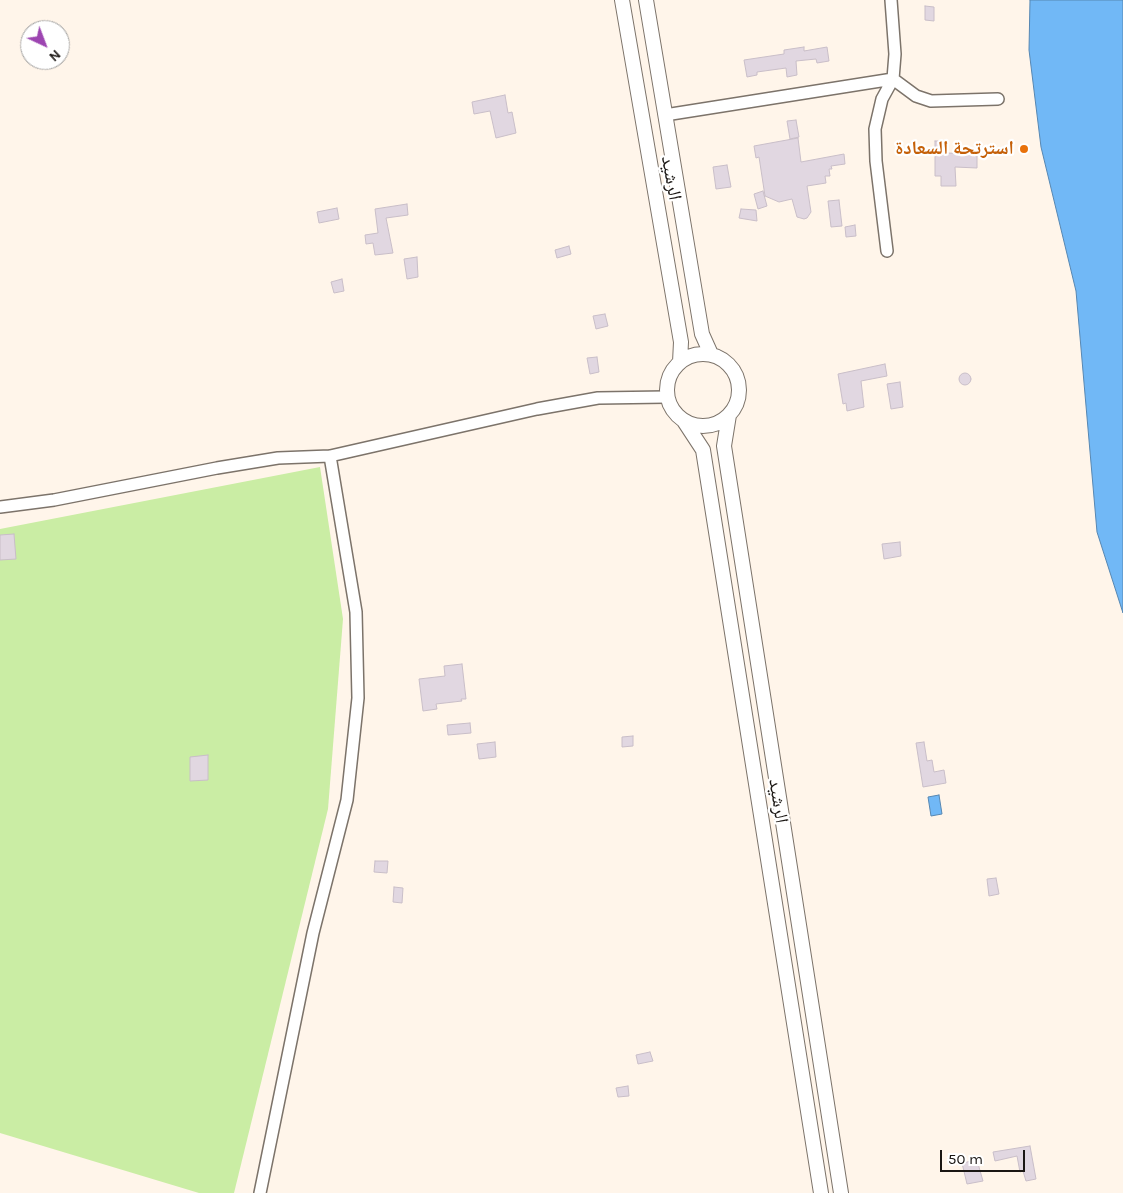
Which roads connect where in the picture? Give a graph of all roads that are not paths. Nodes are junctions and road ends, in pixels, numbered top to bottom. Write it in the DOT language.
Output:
graph roads {
  1 [pos="622,0"];
  2 [pos="646,0"];
  3 [pos="891,0"];
  4 [pos="892,80"];
  5 [pos="998,99"];
  6 [pos="664,115"];
  7 [pos="887,251"];
  8 [pos="711,354"];
  9 [pos="680,362"];
  10 [pos="666,397"];
  11 [pos="729,415"];
  12 [pos="684,421"];
  13 [pos="330,456"];
  14 [pos="0,507"];
  15 [pos="260,1193"];
  16 [pos="821,1193"];
  17 [pos="841,1193"];
  1 -- 9 [label="street, الرشيد"];
  2 -- 6 [label="street, الرشيد"];
  3 -- 4 [label="street"];
  4 -- 5 [label="street"];
  4 -- 6 [label="street"];
  4 -- 7 [label="street"];
  6 -- 8 [label="street, الرشيد"];
  8 -- 9 [label="street"];
  8 -- 11 [label="street"];
  9 -- 10 [label="street"];
  10 -- 12 [label="street"];
  10 -- 13 [label="street"];
  11 -- 12 [label="street"];
  11 -- 17 [label="street, الرشيد"];
  12 -- 16 [label="street, الرشيد"];
  13 -- 14 [label="street"];
  13 -- 15 [label="street"];
}
